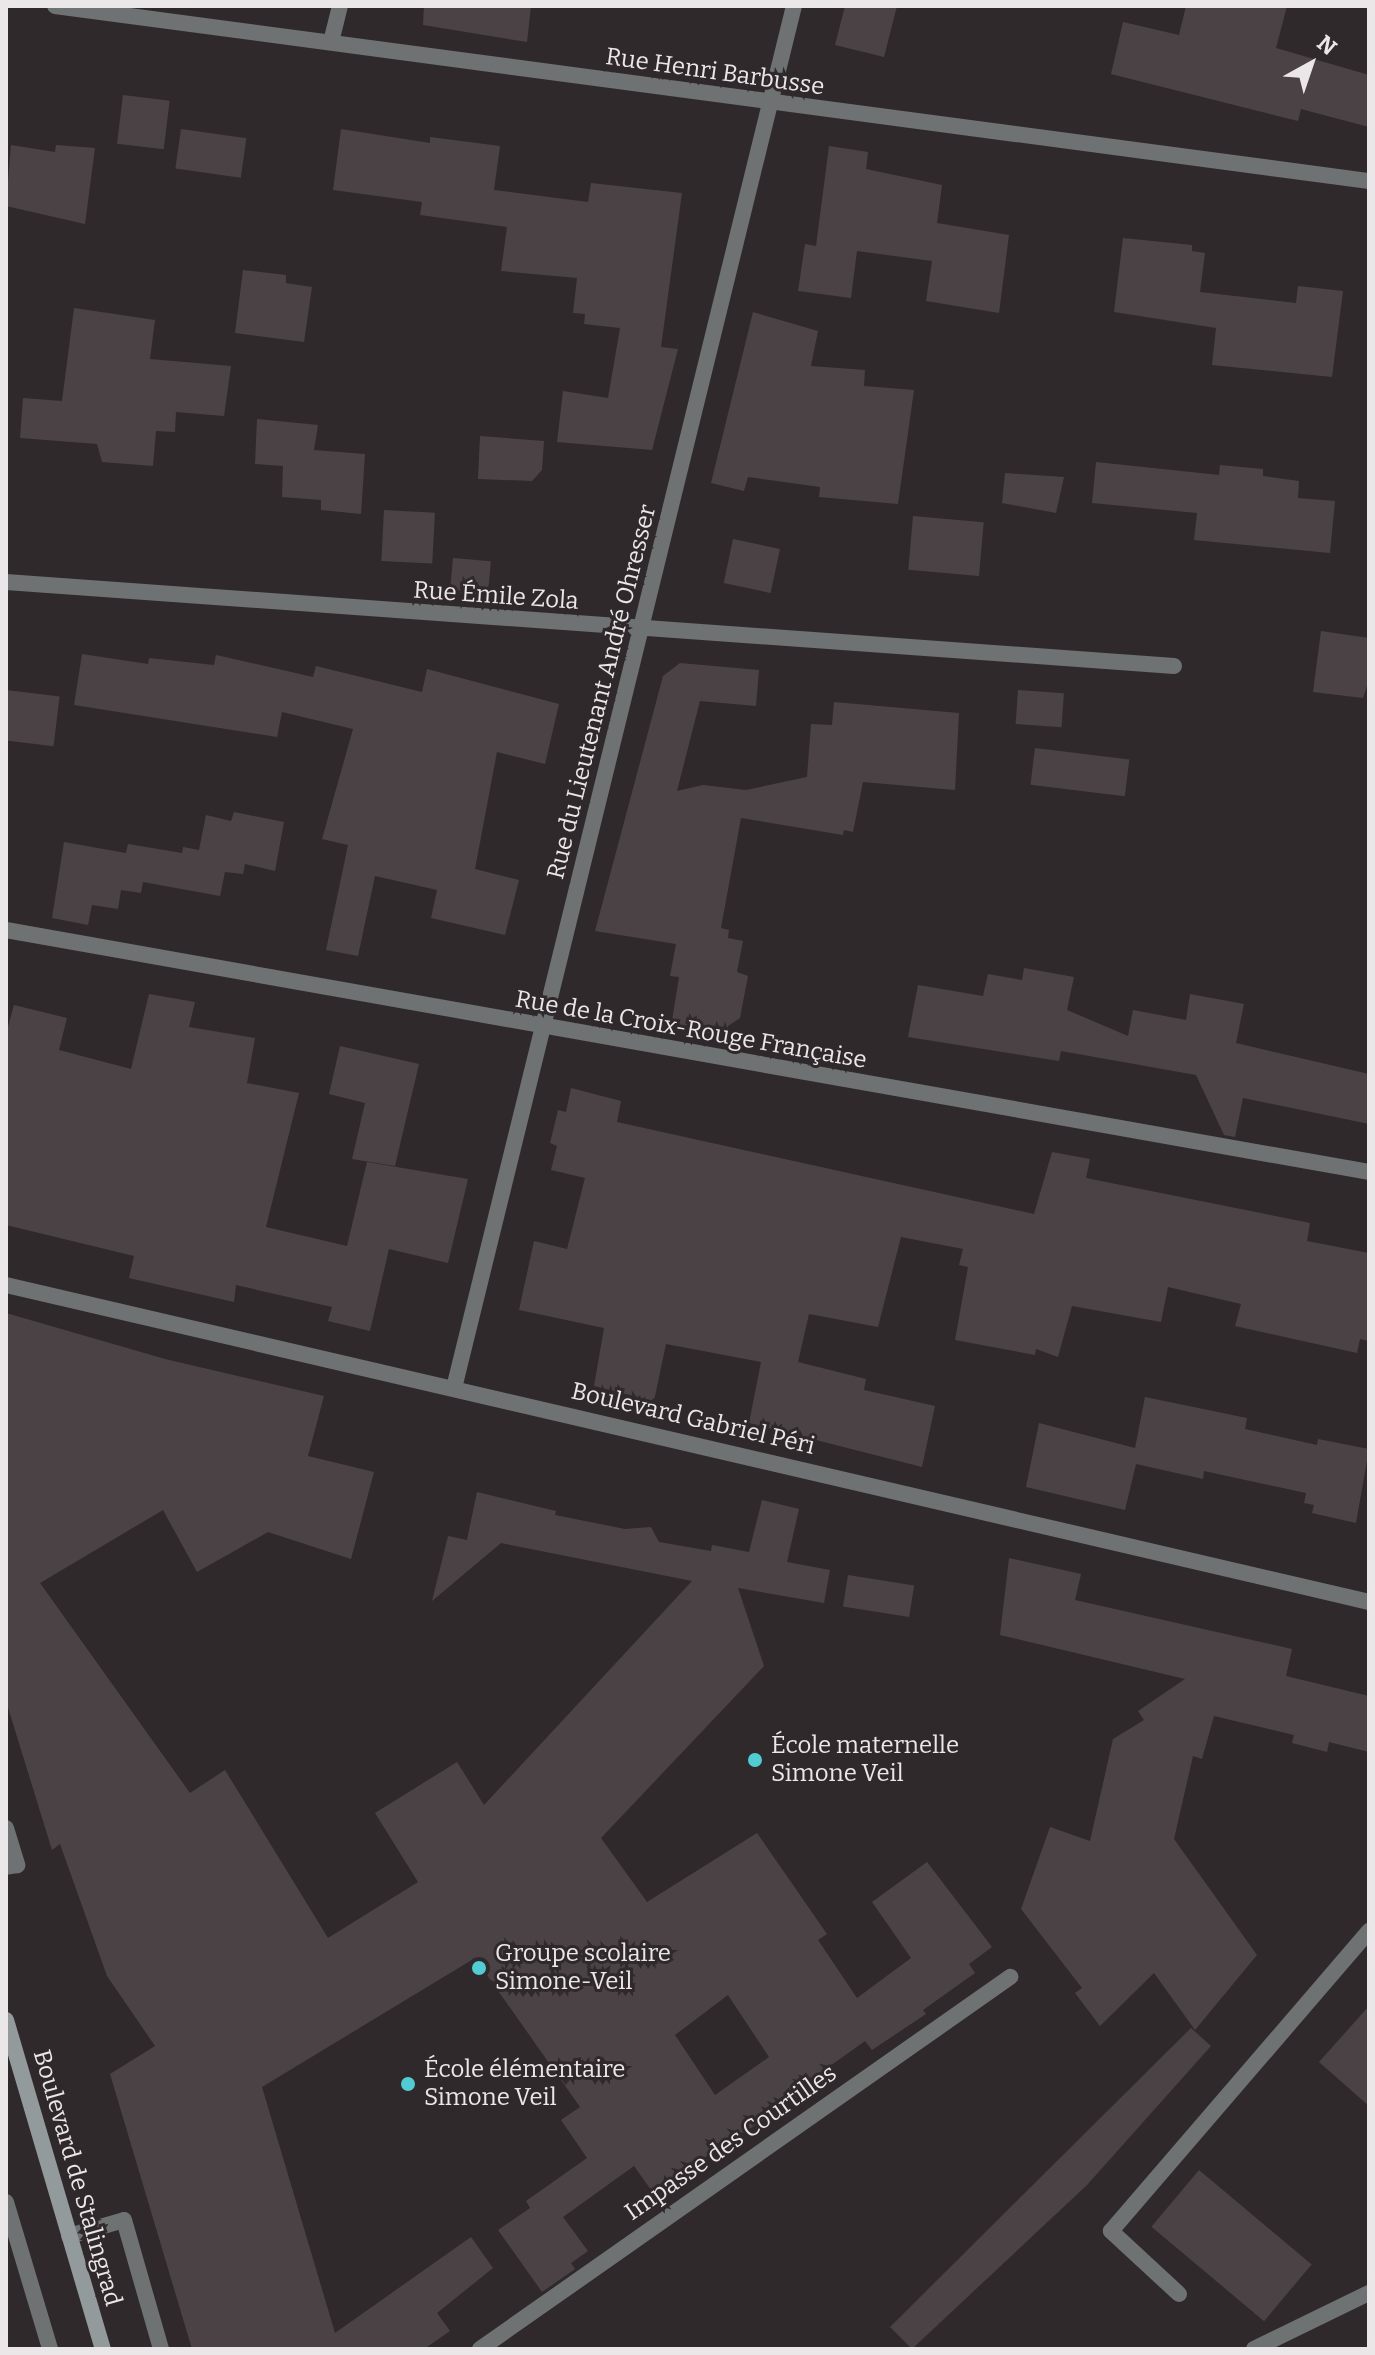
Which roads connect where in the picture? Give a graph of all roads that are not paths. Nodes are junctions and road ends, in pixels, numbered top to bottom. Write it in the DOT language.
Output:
graph roads {
  1 [pos="55,6"];
  2 [pos="340,6"];
  3 [pos="794,6"];
  4 [pos="331,42"];
  5 [pos="770,104"];
  6 [pos="1369,181"];
  7 [pos="6,582"];
  8 [pos="642,631"];
  9 [pos="1174,666"];
  10 [pos="6,930"];
  11 [pos="543,1029"];
  12 [pos="1369,1172"];
  13 [pos="6,1285"];
  14 [pos="454,1388"];
  15 [pos="1369,1602"];
  16 [pos="6,1828"];
  17 [pos="6,1867"];
  18 [pos="1369,1931"];
  19 [pos="1010,1977"];
  20 [pos="6,2020"];
  21 [pos="6,2202"];
  22 [pos="69,2236"];
  23 [pos="1369,2293"];
  24 [pos="1179,2294"];
  25 [pos="50,2349"];
  26 [pos="103,2349"];
  27 [pos="161,2349"];
  28 [pos="480,2349"];
  29 [pos="1254,2349"];
  1 -- 4 [label="street, Rue Henri Barbusse"];
  2 -- 4 [label="street"];
  3 -- 5 [label="street, Rue du Lieutenant André Ohresser"];
  4 -- 5 [label="street, Rue Henri Barbusse"];
  5 -- 6 [label="street, Rue Henri Barbusse"];
  5 -- 8 [label="street, Rue du Lieutenant André Ohresser"];
  7 -- 8 [label="street, Rue Émile Zola"];
  8 -- 9 [label="street, Rue Émile Zola"];
  8 -- 11 [label="street, Rue du Lieutenant André Ohresser"];
  10 -- 11 [label="street, Rue de la Croix-Rouge Française"];
  11 -- 12 [label="street, Rue de la Croix-Rouge Française"];
  11 -- 14 [label="street, Rue du Lieutenant André Ohresser"];
  13 -- 14 [label="street, Boulevard Gabriel Péri"];
  14 -- 15 [label="street, Boulevard Gabriel Péri"];
  16 -- 17 [label="street"];
  18 -- 24 [label="street"];
  19 -- 28 [label="street, Impasse des Courtilles"];
  20 -- 22 [label="main road, Boulevard de Stalingrad"];
  21 -- 25 [label="street"];
  22 -- 26 [label="main road, Boulevard de Stalingrad"];
  22 -- 27 [label="street"];
  23 -- 29 [label="street"];
}
